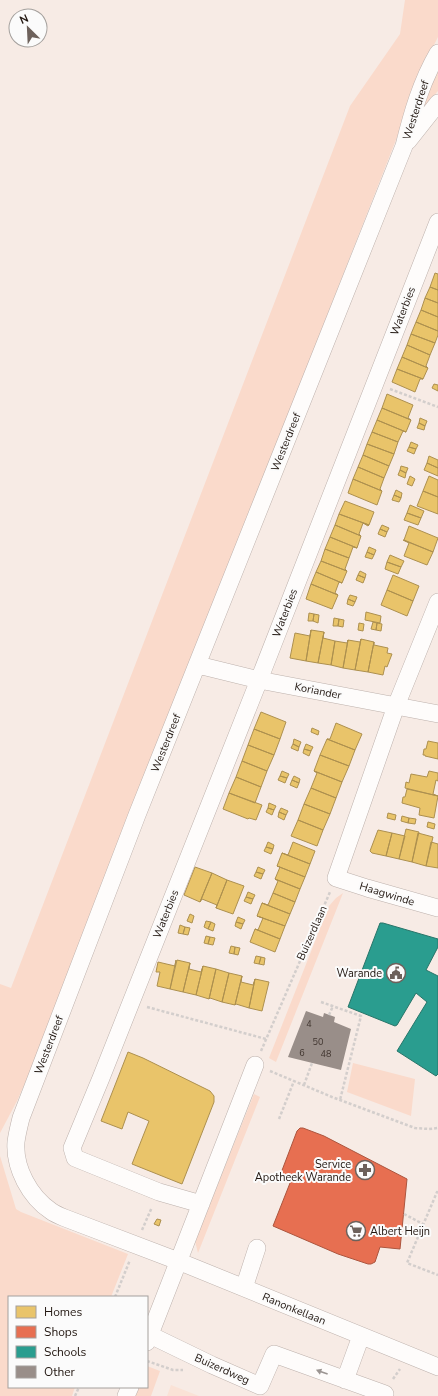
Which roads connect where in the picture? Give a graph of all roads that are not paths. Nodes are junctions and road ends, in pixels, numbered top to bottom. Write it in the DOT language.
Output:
graph roads {
  1 [pos="438,53"];
  2 [pos="438,103"];
  3 [pos="404,146"];
  4 [pos="438,222"];
  5 [pos="438,602"];
  6 [pos="198,665"];
  7 [pos="259,680"];
  8 [pos="396,706"];
  9 [pos="438,714"];
  10 [pos="438,908"];
  11 [pos="255,1065"];
  12 [pos="201,1204"];
  13 [pos="257,1248"];
  14 [pos="178,1261"];
  15 [pos="244,1288"];
  16 [pos="360,1336"];
  17 [pos="148,1338"];
  18 [pos="438,1367"];
  19 [pos="346,1380"];
  20 [pos="385,1394"];
  1 -- 3 [label="street, Westerdreef"];
  2 -- 3 [label="street, Westerdreef"];
  3 -- 6 [label="street, Westerdreef"];
  4 -- 7 [label="street, Waterbies"];
  5 -- 8 [label="street"];
  6 -- 7 [label="street, Koriander"];
  6 -- 14 [label="street, Westerdreef"];
  7 -- 8 [label="street, Koriander"];
  7 -- 12 [label="street, Waterbies"];
  8 -- 9 [label="street, Koriander"];
  8 -- 10 [label="street, Haagwinde"];
  11 -- 12 [label="street"];
  12 -- 14 [label="street"];
  13 -- 15 [label="street"];
  14 -- 15 [label="street, Ranonkellaan"];
  14 -- 17 [label="street, Buizerdweg"];
  15 -- 16 [label="street, Ranonkellaan"];
  16 -- 18 [label="street, Ranonkellaan"];
  16 -- 19 [label="street"];
  19 -- 17 [label="street, Buizerdweg, one-way"];
  19 -- 20 [label="street, Buizerdweg"];
}
